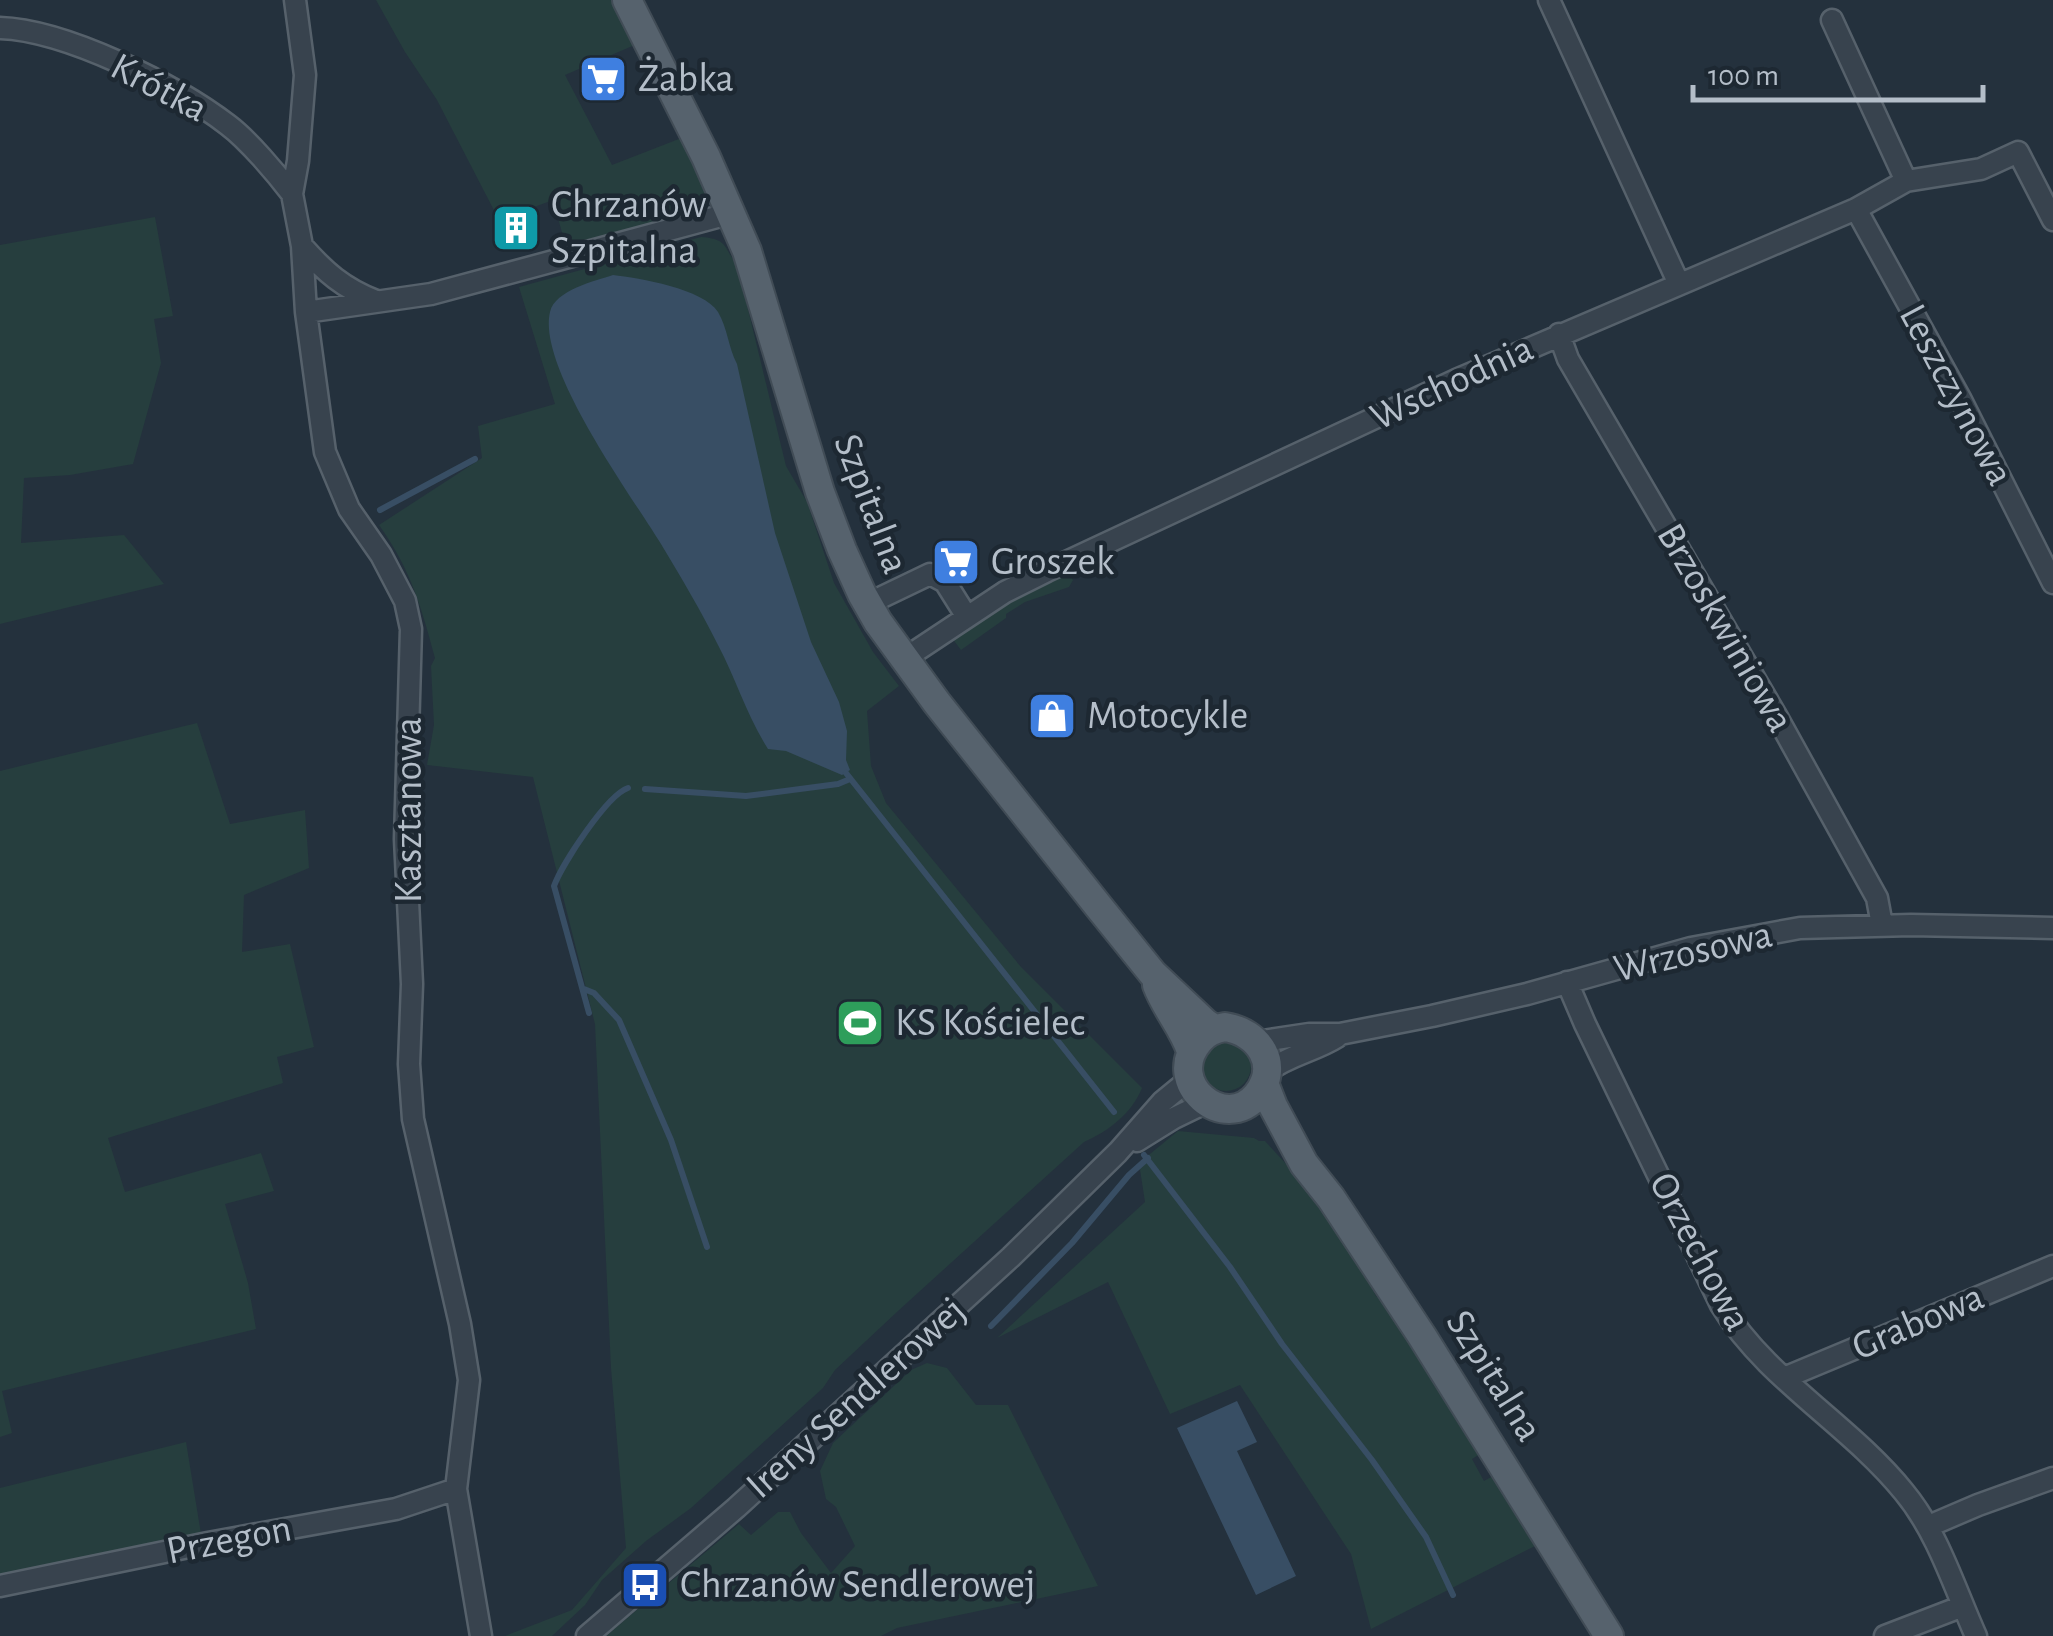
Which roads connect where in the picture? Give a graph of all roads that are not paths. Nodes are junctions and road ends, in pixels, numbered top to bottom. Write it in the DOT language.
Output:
graph roads {
  1 [pos="295,0"];
  2 [pos="627,0"];
  3 [pos="1549,0"];
  4 [pos="1832,20"];
  5 [pos="0,28"];
  6 [pos="1906,181"];
  7 [pos="292,194"];
  8 [pos="1856,209"];
  9 [pos="732,213"];
  10 [pos="2053,220"];
  11 [pos="302,246"];
  12 [pos="340,283"];
  13 [pos="1679,284"];
  14 [pos="304,286"];
  15 [pos="378,302"];
  16 [pos="306,312"];
  17 [pos="1559,334"];
  18 [pos="2053,583"];
  19 [pos="880,598"];
  20 [pos="967,616"];
  21 [pos="904,659"];
  22 [pos="1882,925"];
  23 [pos="2053,928"];
  24 [pos="1153,974"];
  25 [pos="1566,982"];
  26 [pos="1214,1029"];
  27 [pos="1340,1034"];
  28 [pos="1256,1042"];
  29 [pos="1191,1050"];
  30 [pos="1259,1086"];
  31 [pos="1198,1091"];
  32 [pos="2053,1266"];
  33 [pos="1784,1378"];
  34 [pos="2053,1478"];
  35 [pos="456,1490"];
  36 [pos="1929,1526"];
  37 [pos="0,1586"];
  38 [pos="1962,1606"];
  39 [pos="481,1636"];
  40 [pos="587,1636"];
  41 [pos="1609,1636"];
  42 [pos="1885,1636"];
  43 [pos="1976,1636"];
  1 -- 7 [label="street, Kasztanowa"];
  2 -- 9 [label="main road, Szpitalna"];
  3 -- 13 [label="street"];
  4 -- 6 [label="street"];
  5 -- 7 [label="street, Krótka"];
  6 -- 8 [label="street, Wschodnia"];
  6 -- 10 [label="street, Wschodnia"];
  7 -- 11 [label="street, Kasztanowa"];
  8 -- 13 [label="street, Wschodnia"];
  8 -- 18 [label="street, Leszczynowa"];
  9 -- 15 [label="street"];
  9 -- 21 [label="main road, Szpitalna"];
  11 -- 12 [label="street"];
  11 -- 14 [label="street, Kasztanowa"];
  12 -- 14 [label="street"];
  12 -- 15 [label="street"];
  13 -- 17 [label="street, Wschodnia"];
  14 -- 16 [label="street, Kasztanowa"];
  15 -- 16 [label="street"];
  16 -- 35 [label="street, Kasztanowa"];
  17 -- 20 [label="street, Wschodnia"];
  17 -- 22 [label="street, Brzoskwiniowa"];
  19 -- 20 [label="street"];
  20 -- 21 [label="street, Wschodnia"];
  21 -- 24 [label="main road, Szpitalna"];
  22 -- 23 [label="street, Wrzosowa"];
  22 -- 25 [label="street, Wrzosowa"];
  24 -- 26 [label="main road, Szpitalna"];
  24 -- 29 [label="main road, Szpitalna"];
  25 -- 27 [label="street, Wrzosowa"];
  25 -- 33 [label="street, Orzechowa"];
  26 -- 28 [label="main road"];
  26 -- 29 [label="main road"];
  27 -- 28 [label="street, Wrzosowa"];
  27 -- 30 [label="street, Wrzosowa"];
  28 -- 30 [label="main road"];
  29 -- 31 [label="main road"];
  30 -- 31 [label="main road"];
  30 -- 41 [label="main road, Szpitalna"];
  31 -- 40 [label="street, Ireny Sendlerowej"];
  32 -- 33 [label="street, Grabowa"];
  33 -- 36 [label="street, Orzechowa"];
  34 -- 36 [label="street"];
  35 -- 37 [label="street, Przegon"];
  35 -- 39 [label="street, Kasztanowa"];
  36 -- 38 [label="street, Orzechowa"];
  38 -- 42 [label="street"];
  38 -- 43 [label="street, Orzechowa"];
}
